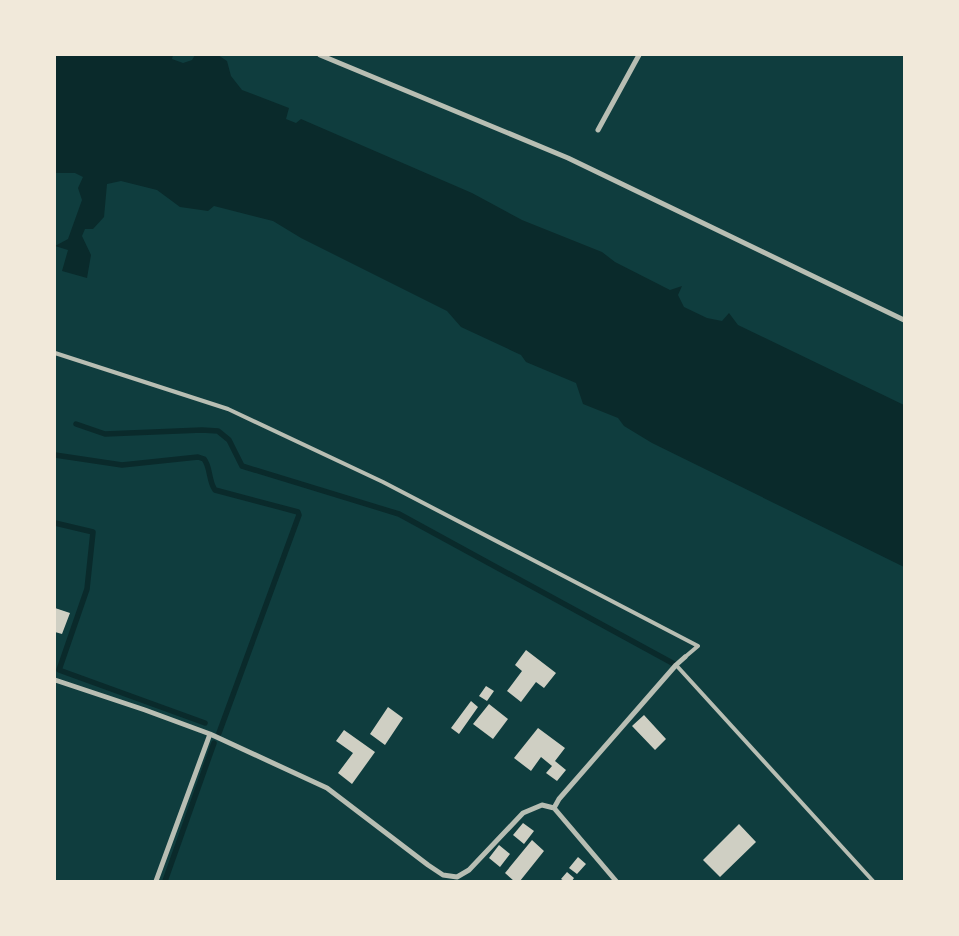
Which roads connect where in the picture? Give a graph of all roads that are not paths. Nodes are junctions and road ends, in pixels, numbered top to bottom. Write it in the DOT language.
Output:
graph roads {
  1 [pos="320,55"];
  2 [pos="639,55"];
  3 [pos="598,130"];
  4 [pos="904,320"];
  5 [pos="55,353"];
  6 [pos="685,657"];
  7 [pos="676,665"];
  8 [pos="55,680"];
  9 [pos="210,734"];
  10 [pos="554,808"];
  11 [pos="156,881"];
  12 [pos="616,881"];
  13 [pos="873,881"];
  1 -- 4 [label="street"];
  2 -- 3 [label="street"];
  5 -- 6 [label="lane"];
  6 -- 7 [label="street"];
  7 -- 10 [label="street"];
  7 -- 13 [label="lane"];
  8 -- 9 [label="street"];
  9 -- 10 [label="street"];
  9 -- 11 [label="street"];
  10 -- 12 [label="street"];
}
